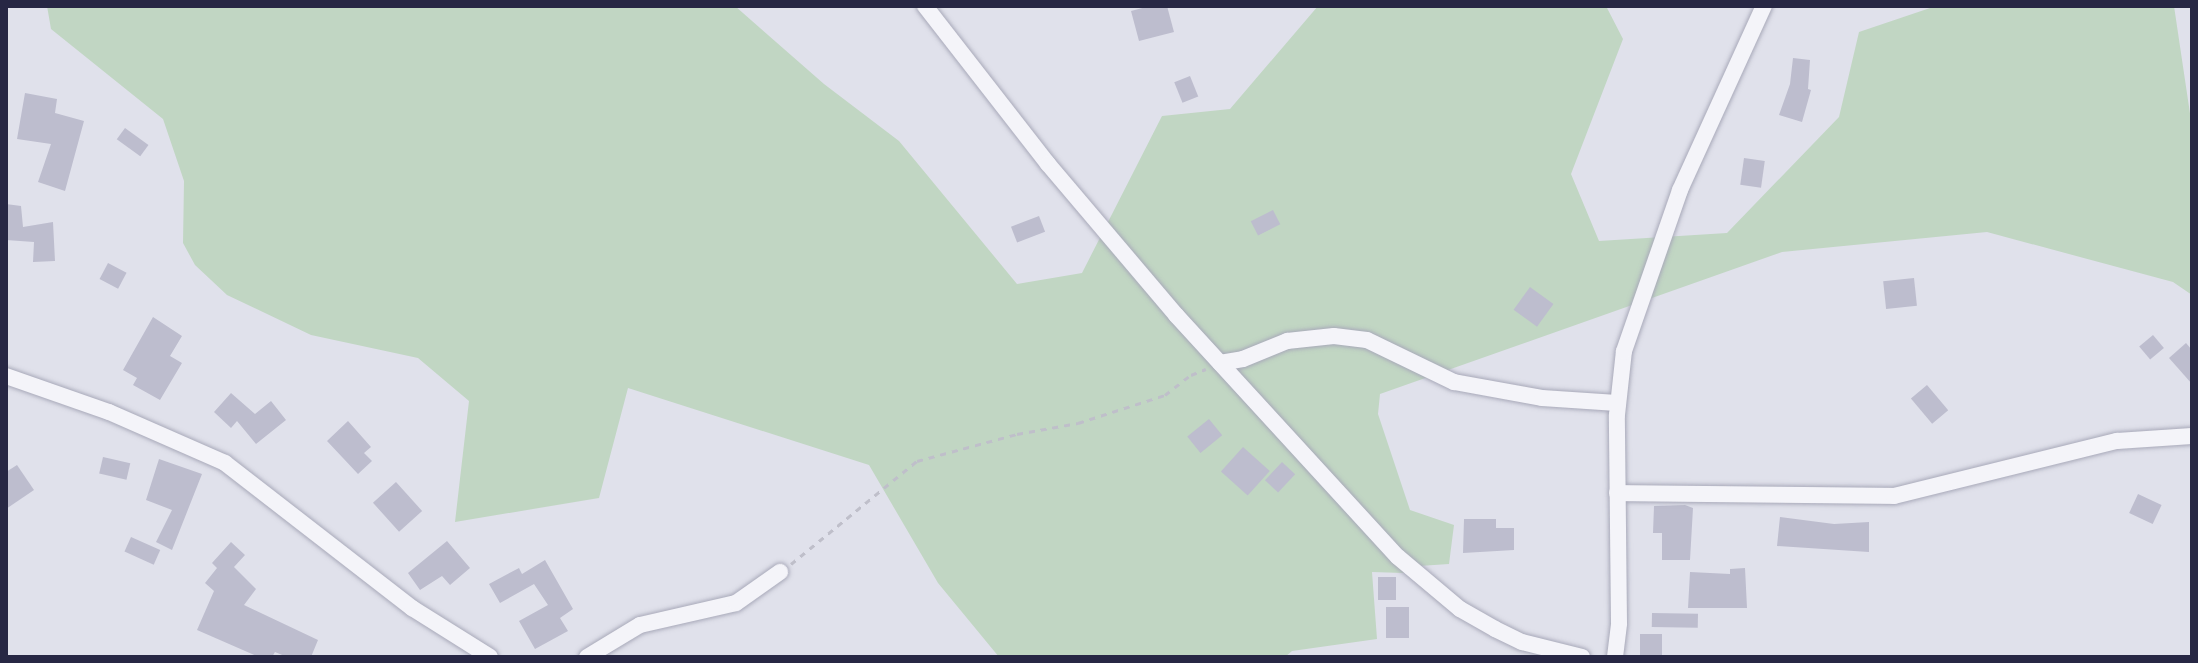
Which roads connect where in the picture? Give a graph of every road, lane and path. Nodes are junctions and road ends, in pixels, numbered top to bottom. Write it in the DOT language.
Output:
graph roads {
  1 [pos="925,6"];
  2 [pos="1764,6"];
  3 [pos="1220,363"];
  4 [pos="6,376"];
  5 [pos="1617,403"];
  6 [pos="2192,436"];
  7 [pos="1617,493"];
  8 [pos="780,572"];
  9 [pos="490,657"];
  10 [pos="587,657"];
  11 [pos="1582,657"];
  12 [pos="1615,657"];
  1 -- 3 [label="street"];
  2 -- 5 [label="street"];
  3 -- 5 [label="street"];
  3 -- 8 [label="path"];
  3 -- 11 [label="street"];
  4 -- 9 [label="street"];
  5 -- 7 [label="street"];
  6 -- 7 [label="street"];
  7 -- 12 [label="street"];
  8 -- 10 [label="street"];
}
